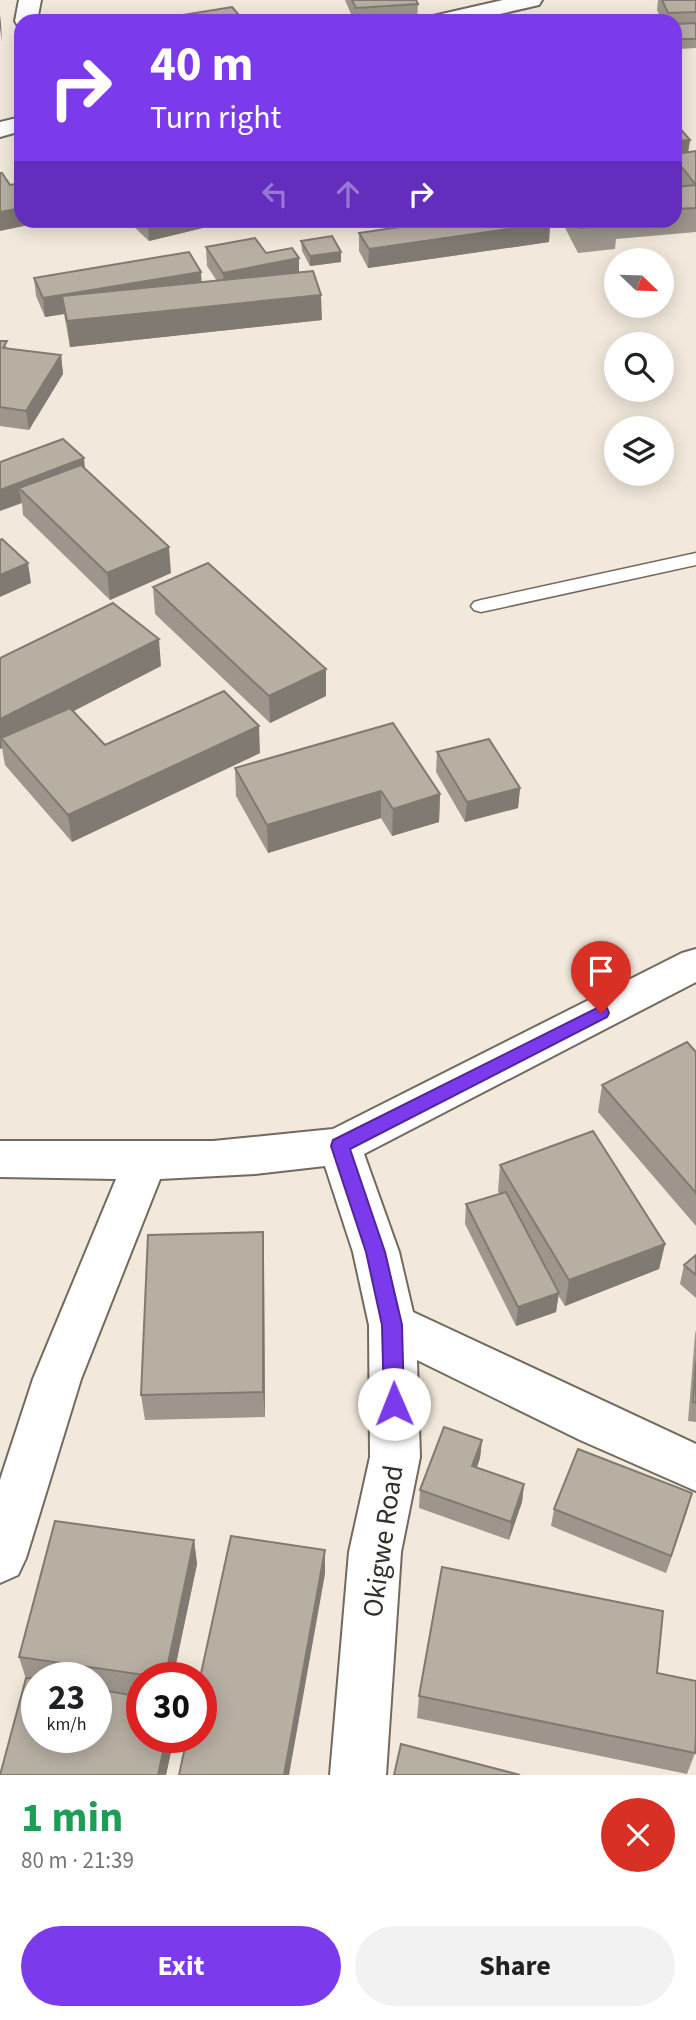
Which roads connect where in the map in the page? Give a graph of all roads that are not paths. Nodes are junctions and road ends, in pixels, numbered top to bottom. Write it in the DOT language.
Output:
graph roads {
  1 [pos="531,0"];
  2 [pos="472,14"];
  3 [pos="696,559"];
  4 [pos="481,606"];
  5 [pos="696,964"];
  6 [pos="340,1146"];
  7 [pos="0,1159"];
  8 [pos="144,1163"];
  9 [pos="392,1325"];
  10 [pos="696,1468"];
  11 [pos="0,1558"];
  12 [pos="358,1775"];
  1 -- 2 [label="street"];
  3 -- 4 [label="lane"];
  5 -- 6 [label="street"];
  6 -- 8 [label="street"];
  6 -- 9 [label="street, Okigwe Road"];
  7 -- 8 [label="street"];
  8 -- 11 [label="street"];
  9 -- 10 [label="street"];
  9 -- 12 [label="street, Okigwe Road"];
}
